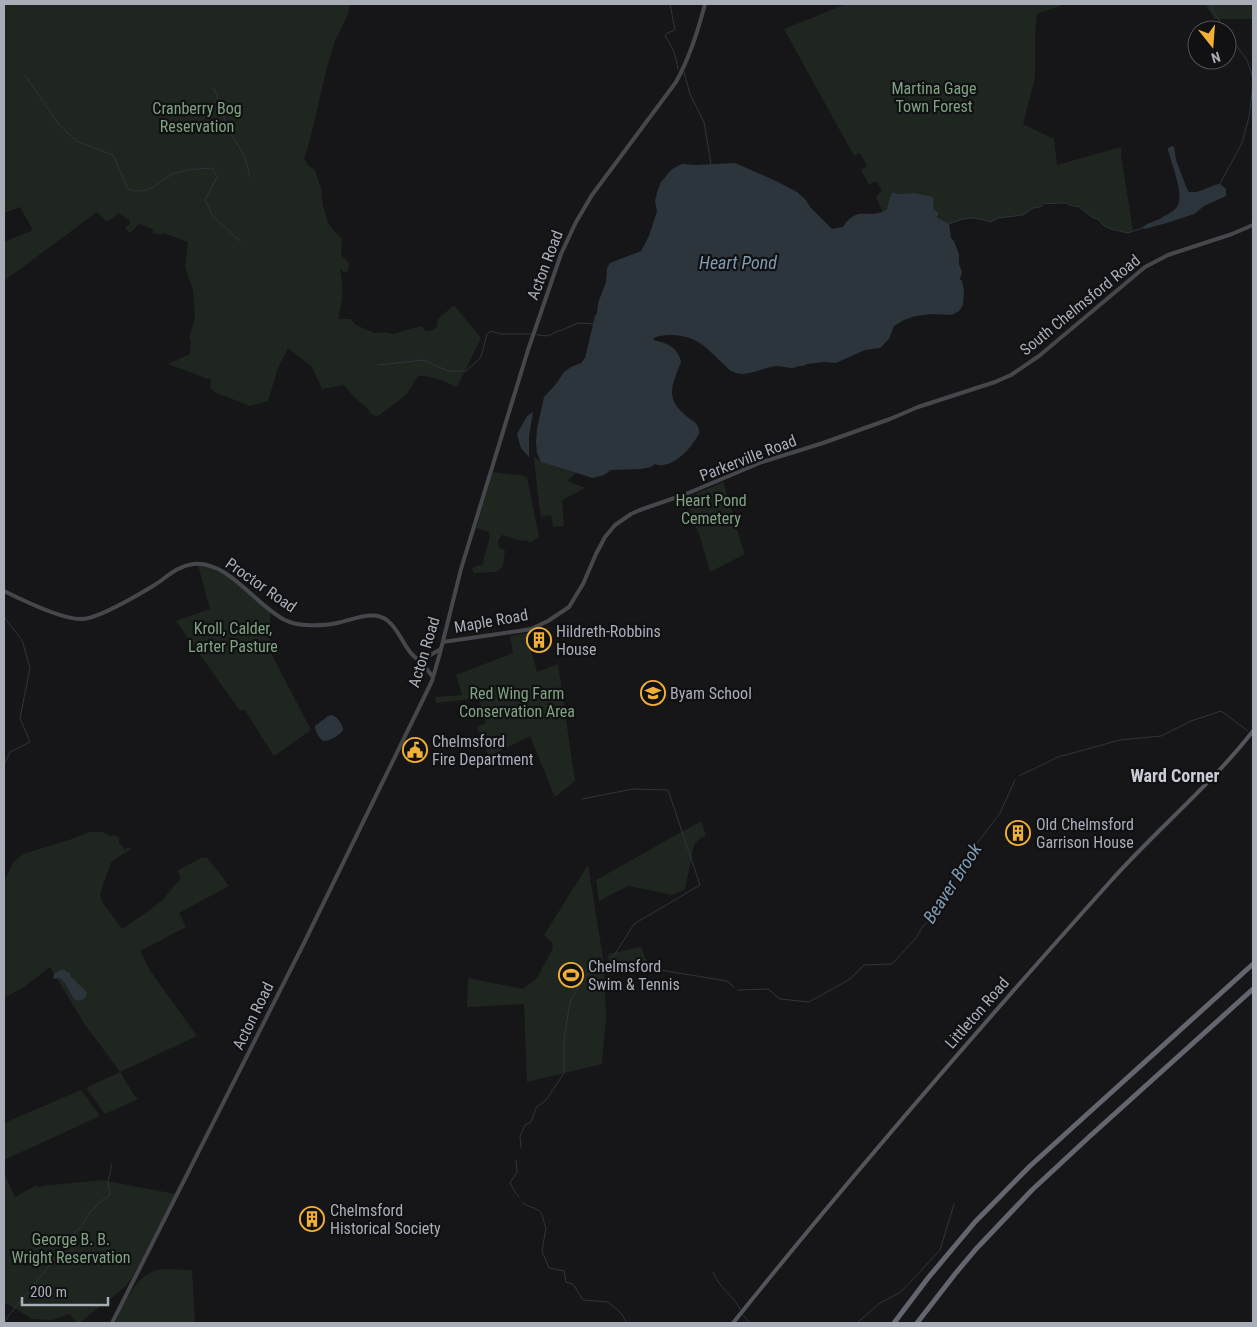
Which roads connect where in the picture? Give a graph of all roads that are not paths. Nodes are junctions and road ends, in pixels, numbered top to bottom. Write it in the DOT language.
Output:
graph roads {
  1 [pos="705,4"];
  2 [pos="1253,225"];
  3 [pos="981,387"];
  4 [pos="4,591"];
  5 [pos="569,607"];
  6 [pos="443,642"];
  7 [pos="441,649"];
  8 [pos="417,659"];
  9 [pos="433,677"];
  10 [pos="1253,731"];
  11 [pos="1253,964"];
  12 [pos="1253,989"];
  13 [pos="112,1323"];
  14 [pos="734,1323"];
  15 [pos="894,1323"];
  16 [pos="917,1323"];
  1 -- 6 [label="main road, Acton Road"];
  2 -- 3 [label="main road, South Chelmsford Road"];
  3 -- 5 [label="main road, Parkerville Road"];
  4 -- 8 [label="main road, Proctor Road"];
  5 -- 6 [label="main road, Maple Road"];
  6 -- 7 [label="main road, Acton Road"];
  7 -- 8 [label="main road"];
  7 -- 9 [label="main road, Acton Road"];
  8 -- 9 [label="main road, Proctor Road"];
  9 -- 13 [label="main road, Acton Road"];
  10 -- 14 [label="main road, Littleton Road"];
  11 -- 15 [label="highway"];
  12 -- 16 [label="highway"];
}
